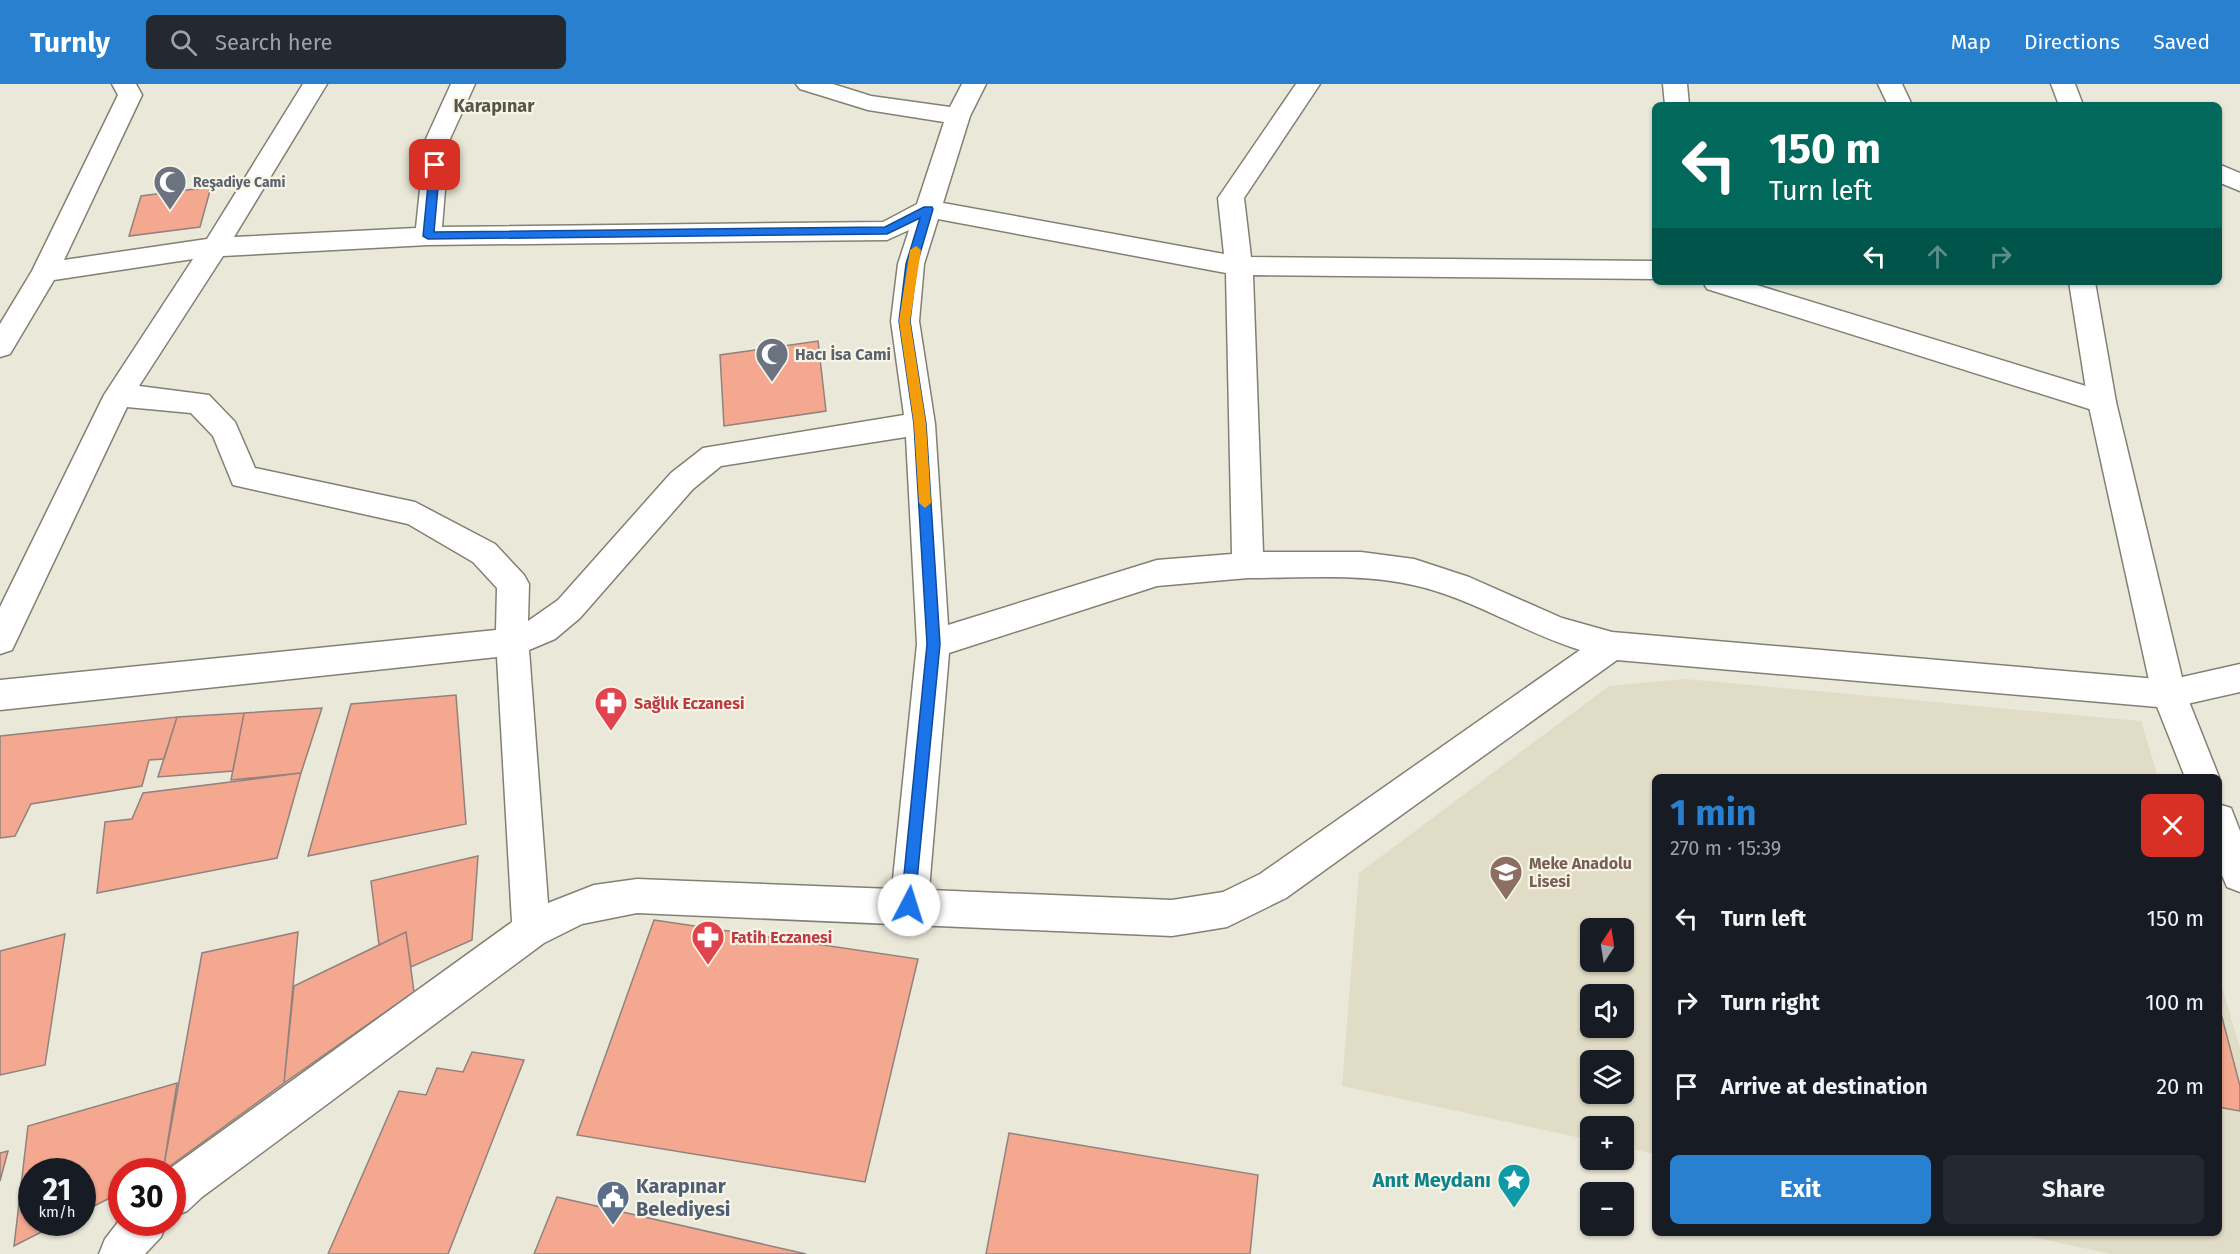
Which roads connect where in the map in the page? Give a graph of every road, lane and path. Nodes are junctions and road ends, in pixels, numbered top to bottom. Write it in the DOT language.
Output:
graph roads {
  1 [pos="124,84"];
  2 [pos="315,84"];
  3 [pos="463,84"];
  4 [pos="807,84"];
  5 [pos="974,84"];
  6 [pos="1308,84"];
  7 [pos="1675,84"];
  8 [pos="1890,84"];
  9 [pos="2063,84"];
  10 [pos="1677,102"];
  11 [pos="1899,102"];
  12 [pos="2070,102"];
  13 [pos="958,116"];
  14 [pos="2222,174"];
  15 [pos="2240,183"];
  16 [pos="928,209"];
  17 [pos="428,236"];
  18 [pos="215,247"];
  19 [pos="1239,266"];
  20 [pos="1652,270"];
  21 [pos="45,272"];
  22 [pos="1726,285"];
  23 [pos="2082,285"];
  24 [pos="0,347"];
  25 [pos="118,395"];
  26 [pos="2102,402"];
  27 [pos="920,424"];
  28 [pos="1248,565"];
  29 [pos="0,640"];
  30 [pos="512,642"];
  31 [pos="933,644"];
  32 [pos="1612,646"];
  33 [pos="2240,678"];
  34 [pos="2169,694"];
  35 [pos="0,695"];
  36 [pos="2201,774"];
  37 [pos="2222,830"];
  38 [pos="2240,875"];
  39 [pos="909,905"];
  40 [pos="531,930"];
  41 [pos="186,1183"];
  42 [pos="133,1236"];
  43 [pos="120,1254"];
  1 -- 21 [label="street"];
  2 -- 18 [label="street"];
  3 -- 17 [label="street"];
  4 -- 13 [label="street"];
  5 -- 13 [label="street"];
  6 -- 19 [label="street"];
  7 -- 10 [label="street"];
  8 -- 11 [label="street"];
  9 -- 12 [label="street"];
  13 -- 16 [label="street"];
  14 -- 15 [label="street"];
  16 -- 17 [label="street"];
  16 -- 19 [label="street"];
  16 -- 27 [label="street"];
  17 -- 18 [label="street"];
  18 -- 21 [label="street"];
  18 -- 25 [label="street"];
  19 -- 20 [label="street"];
  19 -- 28 [label="street"];
  21 -- 24 [label="street"];
  22 -- 26 [label="street"];
  23 -- 26 [label="street"];
  25 -- 29 [label="street"];
  25 -- 30 [label="street"];
  26 -- 34 [label="street"];
  27 -- 30 [label="street"];
  27 -- 31 [label="street"];
  28 -- 31 [label="street"];
  28 -- 32 [label="street"];
  30 -- 35 [label="street"];
  30 -- 40 [label="street"];
  31 -- 39 [label="street"];
  32 -- 34 [label="street"];
  32 -- 39 [label="street"];
  33 -- 34 [label="street"];
  34 -- 36 [label="street"];
  37 -- 38 [label="street"];
  39 -- 40 [label="street"];
  40 -- 41 [label="street"];
  42 -- 43 [label="street"];
}
